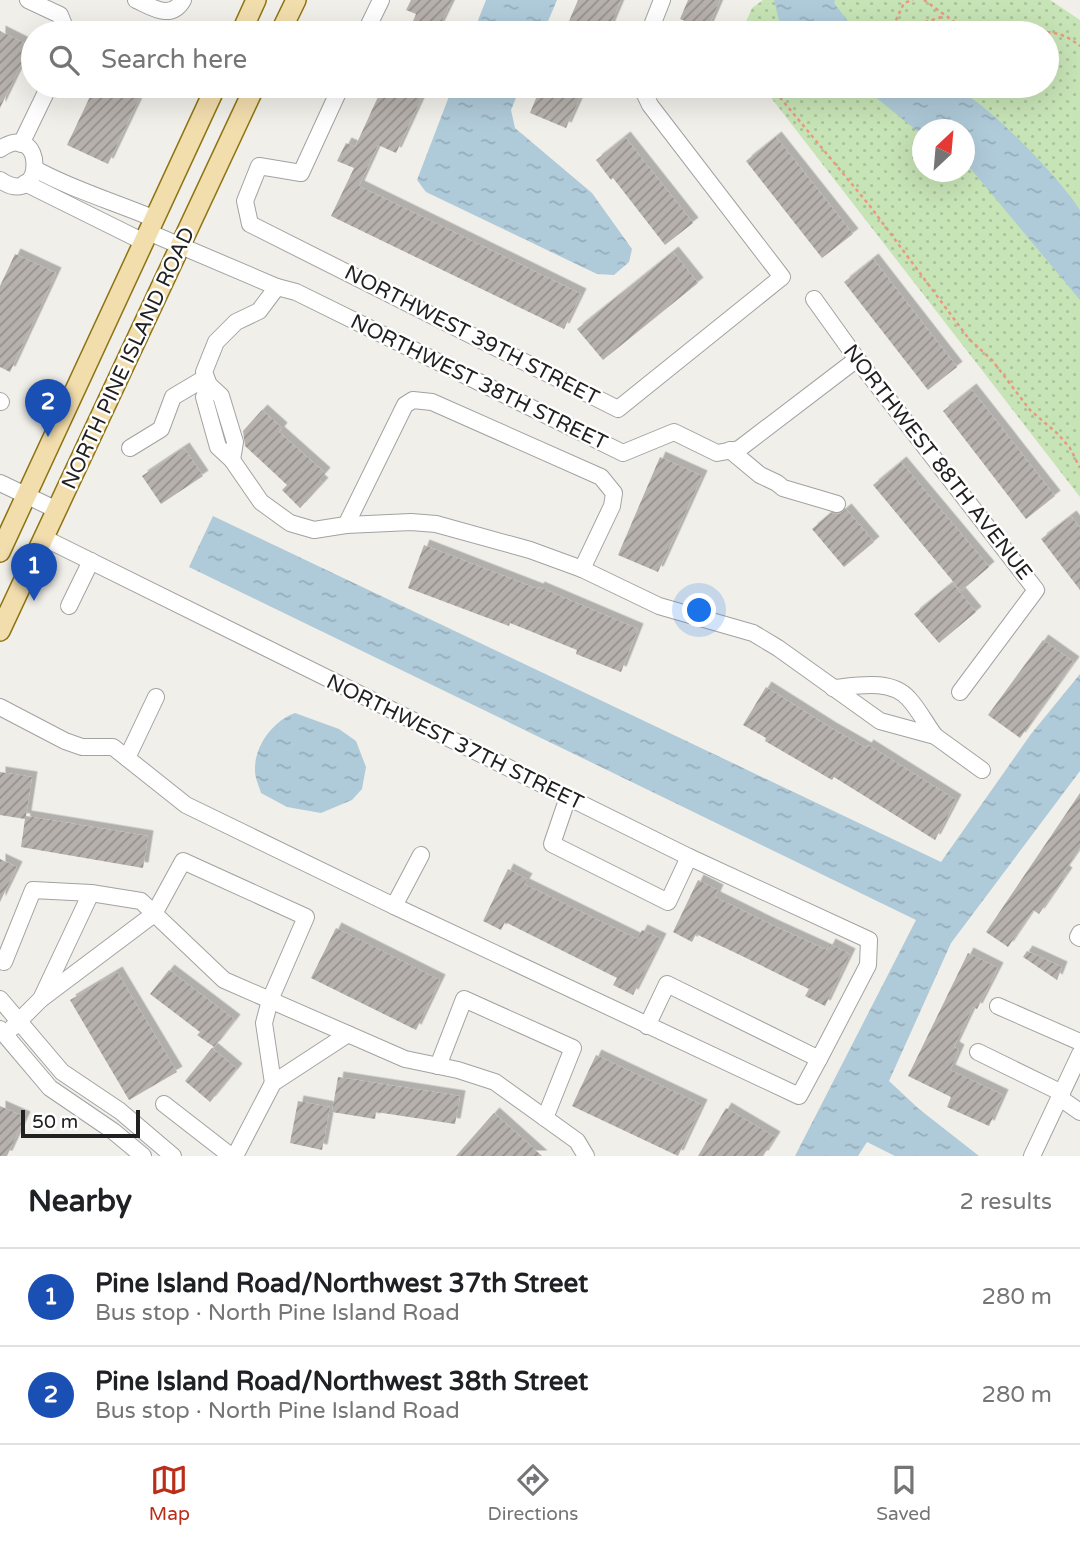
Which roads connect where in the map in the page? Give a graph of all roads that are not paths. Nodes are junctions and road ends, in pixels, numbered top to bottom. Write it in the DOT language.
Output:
graph roads {
  1 [pos="28,0"];
  2 [pos="136,0"];
  3 [pos="183,0"];
  4 [pos="256,0"];
  5 [pos="296,0"];
  6 [pos="381,0"];
  7 [pos="662,0"];
  8 [pos="63,21"];
  9 [pos="246,21"];
  10 [pos="286,21"];
  11 [pos="371,21"];
  12 [pos="654,21"];
  13 [pos="43,98"];
  14 [pos="210,98"];
  15 [pos="250,98"];
  16 [pos="335,98"];
  17 [pos="647,98"];
  18 [pos="21,144"];
  19 [pos="0,149"];
  20 [pos="36,169"];
  21 [pos="24,183"];
  22 [pos="2,187"];
  23 [pos="149,231"];
  24 [pos="181,245"];
  25 [pos="277,287"];
  26 [pos="814,299"];
  27 [pos="857,359"];
  28 [pos="207,382"];
  29 [pos="130,448"];
  30 [pos="730,450"];
  31 [pos="0,483"];
  32 [pos="26,496"];
  33 [pos="837,505"];
  34 [pos="57,510"];
  35 [pos="346,525"];
  36 [pos="44,538"];
  37 [pos="0,552"];
  38 [pos="91,561"];
  39 [pos="582,569"];
  40 [pos="69,606"];
  41 [pos="0,631"];
  42 [pos="833,688"];
  43 [pos="960,692"];
  44 [pos="156,697"];
  45 [pos="0,707"];
  46 [pos="935,736"];
  47 [pos="127,758"];
  48 [pos="982,770"];
  49 [pos="568,797"];
  50 [pos="421,855"];
  51 [pos="690,858"];
  52 [pos="91,893"];
  53 [pos="394,906"];
  54 [pos="154,914"];
  55 [pos="4,962"];
  56 [pos="0,999"];
  57 [pos="41,999"];
  58 [pos="270,1000"];
  59 [pos="998,1006"];
  60 [pos="20,1022"];
  61 [pos="647,1026"];
  62 [pos="2,1032"];
  63 [pos="348,1034"];
  64 [pos="1080,1042"];
  65 [pos="978,1052"];
  66 [pos="1080,1054"];
  67 [pos="819,1059"];
  68 [pos="438,1066"];
  69 [pos="273,1083"];
  70 [pos="1061,1096"];
  71 [pos="164,1104"];
  72 [pos="1080,1112"];
  73 [pos="545,1118"];
  74 [pos="143,1156"];
  75 [pos="173,1156"];
  76 [pos="233,1156"];
  77 [pos="586,1156"];
  78 [pos="1032,1156"];
  1 -- 8 [label="street"];
  2 -- 3 [label="street"];
  4 -- 9 [label="main road"];
  5 -- 10 [label="main road"];
  6 -- 11 [label="street"];
  7 -- 12 [label="street"];
  13 -- 18 [label="street"];
  14 -- 23 [label="main road, NORTH PINE ISLAND ROAD"];
  15 -- 24 [label="main road, NORTH PINE ISLAND ROAD"];
  16 -- 17 [label="street, NORTHWEST 39TH STREET"];
  18 -- 19 [label="street"];
  18 -- 20 [label="street"];
  20 -- 21 [label="street"];
  20 -- 23 [label="street"];
  21 -- 22 [label="street"];
  21 -- 23 [label="street"];
  23 -- 24 [label="street, NORTHWEST 38TH STREET"];
  23 -- 32 [label="main road, NORTH PINE ISLAND ROAD"];
  24 -- 25 [label="street, NORTHWEST 38TH STREET"];
  24 -- 34 [label="main road, NORTH PINE ISLAND ROAD"];
  25 -- 28 [label="street"];
  25 -- 30 [label="street, NORTHWEST 38TH STREET"];
  26 -- 27 [label="street, NORTHWEST 88TH AVENUE"];
  27 -- 30 [label="street"];
  27 -- 43 [label="street, NORTHWEST 88TH AVENUE"];
  28 -- 29 [label="street"];
  28 -- 35 [label="street"];
  30 -- 33 [label="street"];
  31 -- 32 [label="street"];
  32 -- 34 [label="street"];
  32 -- 37 [label="main road, NORTH PINE ISLAND ROAD"];
  34 -- 36 [label="main road, NORTH PINE ISLAND ROAD"];
  35 -- 39 [label="street"];
  35 -- 39 [label="street, NORTHWEST 38TH STREET"];
  36 -- 38 [label="street, NORTHWEST 37TH STREET"];
  36 -- 41 [label="main road, NORTH PINE ISLAND ROAD"];
  38 -- 40 [label="street"];
  38 -- 49 [label="street, NORTHWEST 37TH STREET"];
  39 -- 42 [label="street"];
  42 -- 46 [label="street"];
  42 -- 46 [label="street"];
  44 -- 47 [label="street"];
  45 -- 47 [label="street"];
  46 -- 48 [label="street"];
  47 -- 53 [label="street"];
  49 -- 51 [label="street, NORTHWEST 37TH STREET"];
  49 -- 51 [label="street"];
  50 -- 53 [label="street"];
  51 -- 67 [label="street, NORTHWEST 37TH STREET"];
  52 -- 54 [label="street"];
  52 -- 55 [label="street"];
  52 -- 57 [label="street"];
  53 -- 61 [label="street"];
  54 -- 57 [label="street"];
  54 -- 58 [label="street"];
  54 -- 58 [label="street"];
  56 -- 60 [label="street"];
  57 -- 60 [label="street"];
  58 -- 63 [label="street"];
  58 -- 69 [label="street"];
  59 -- 64 [label="street"];
  60 -- 62 [label="street"];
  60 -- 75 [label="street"];
  61 -- 67 [label="street"];
  61 -- 67 [label="street"];
  62 -- 74 [label="street"];
  63 -- 68 [label="street"];
  63 -- 69 [label="street"];
  65 -- 70 [label="street"];
  66 -- 70 [label="street"];
  68 -- 73 [label="street"];
  68 -- 73 [label="street"];
  69 -- 76 [label="street"];
  70 -- 72 [label="street"];
  70 -- 78 [label="street"];
  71 -- 76 [label="street"];
  73 -- 77 [label="street"];
}
